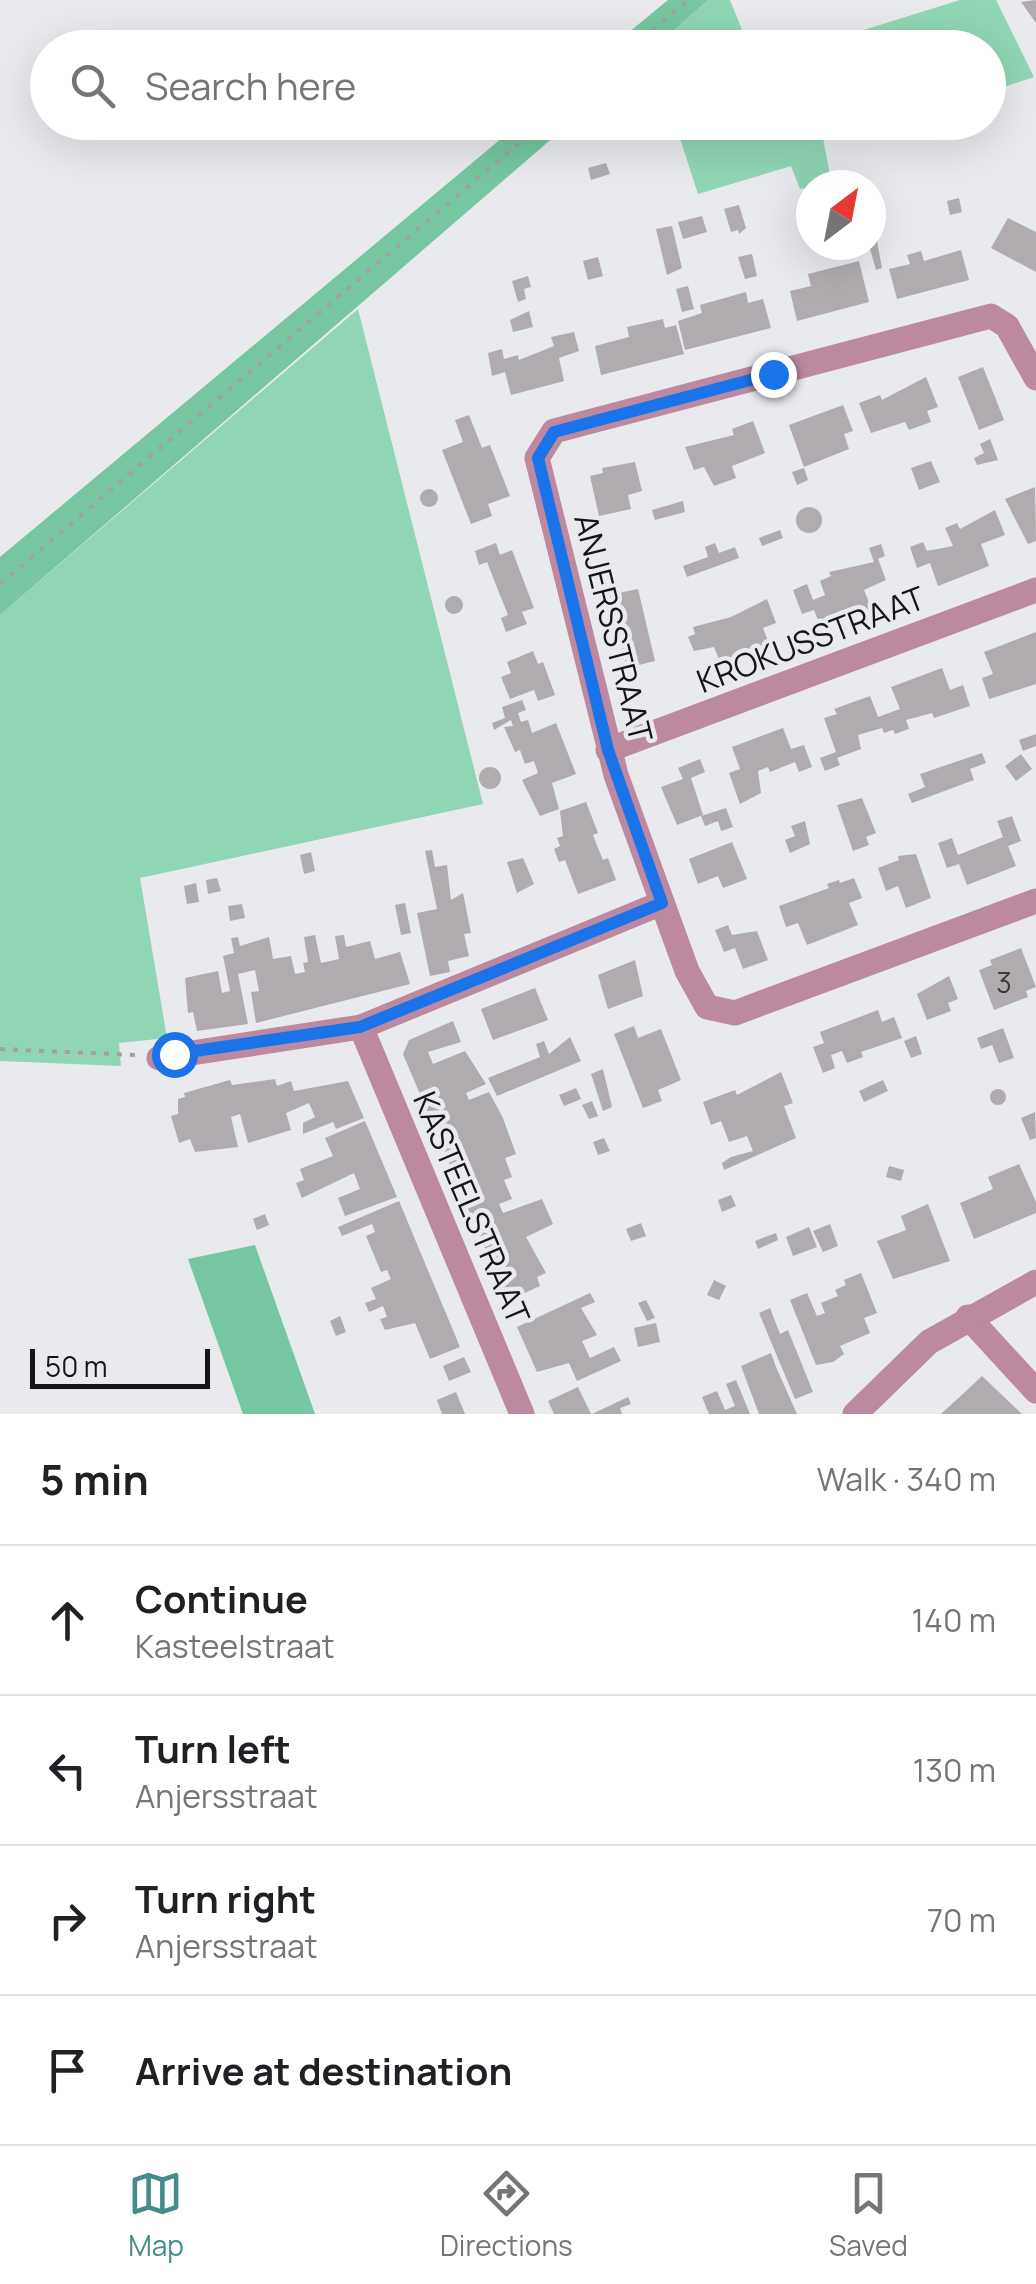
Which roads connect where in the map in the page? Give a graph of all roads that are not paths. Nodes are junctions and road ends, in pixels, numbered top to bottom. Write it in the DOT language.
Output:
graph roads {
  1 [pos="1036,378"];
  2 [pos="1036,590"];
  3 [pos="608,750"];
  4 [pos="1036,901"];
  5 [pos="662,903"];
  6 [pos="360,1027"];
  7 [pos="159,1058"];
  8 [pos="1036,1282"];
  9 [pos="968,1317"];
  10 [pos="1036,1391"];
  11 [pos="522,1414"];
  12 [pos="854,1414"];
  1 -- 3 [label="street, ANJERSSTRAAT"];
  2 -- 3 [label="street, KROKUSSTRAAT"];
  3 -- 5 [label="street, ANJERSSTRAAT"];
  4 -- 5 [label="street, ANJERSSTRAAT"];
  5 -- 6 [label="street"];
  6 -- 7 [label="street"];
  6 -- 11 [label="street, KASTEELSTRAAT"];
  8 -- 9 [label="street"];
  9 -- 10 [label="street"];
  9 -- 12 [label="street"];
}
